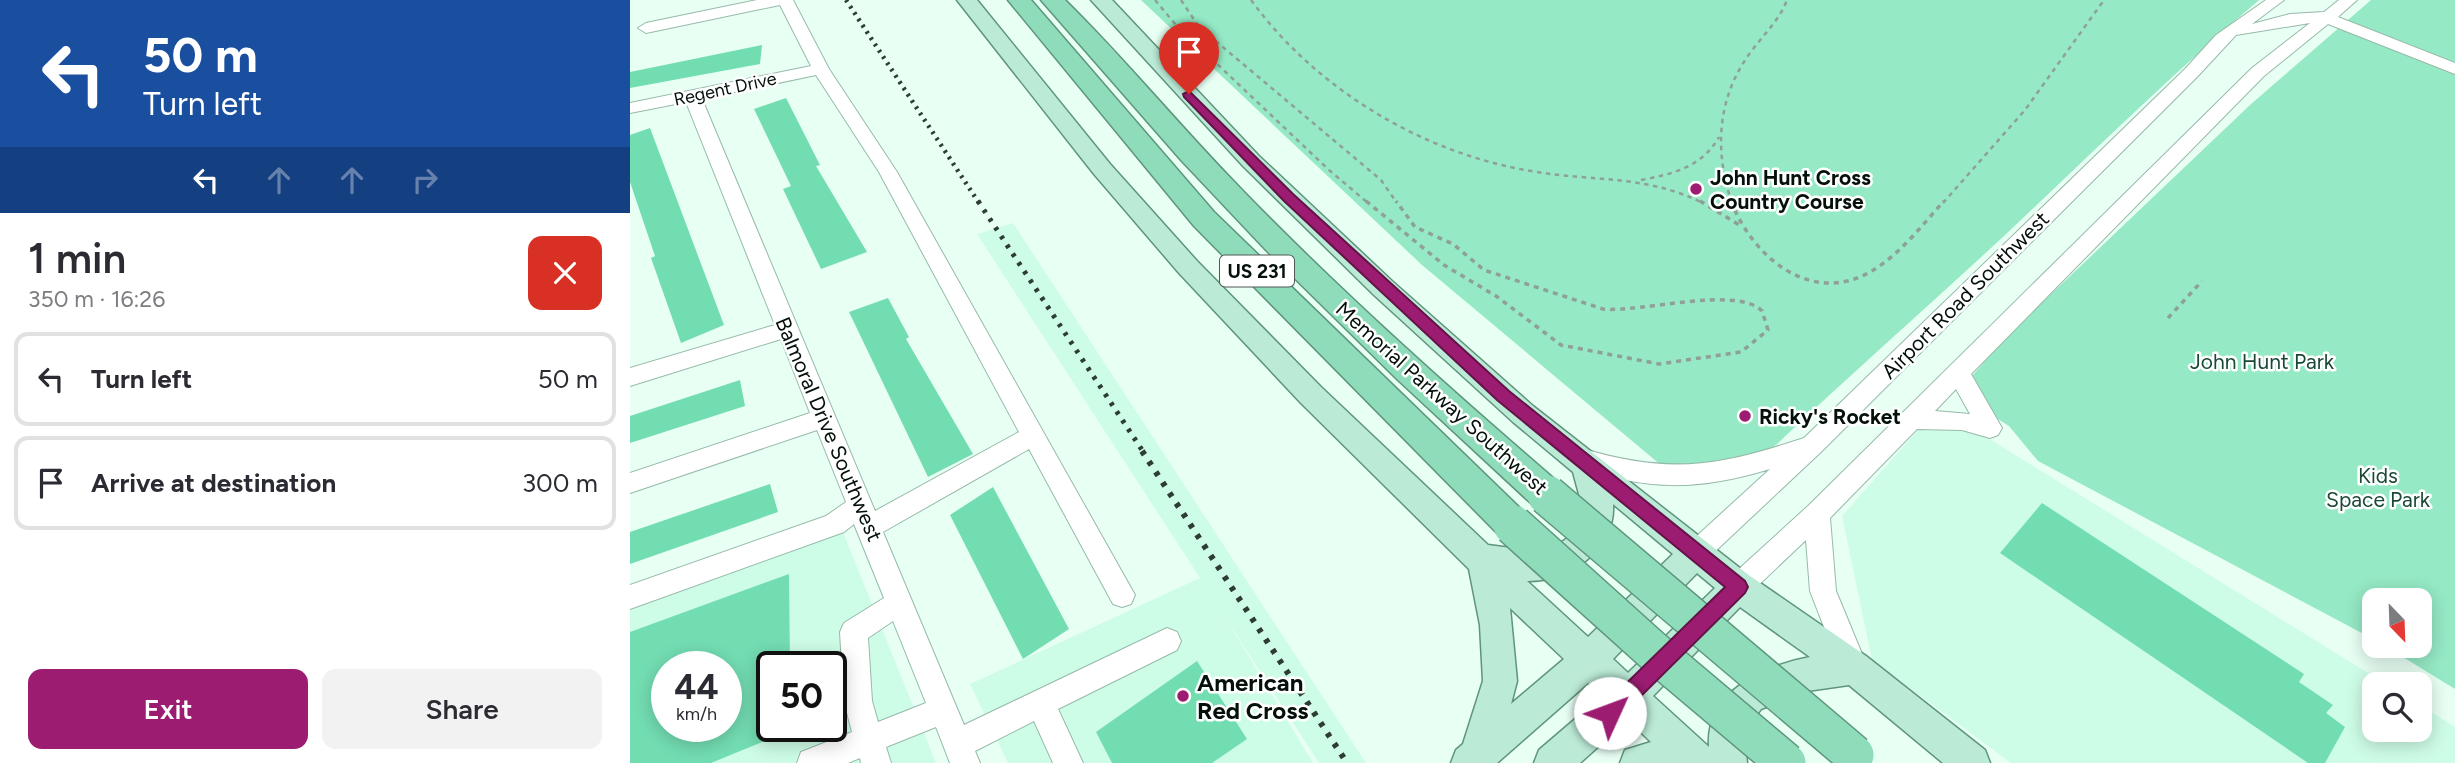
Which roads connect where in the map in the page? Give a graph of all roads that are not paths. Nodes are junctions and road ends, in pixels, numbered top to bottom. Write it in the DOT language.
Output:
graph roads {
  1 [pos="782,0"];
  2 [pos="967,0"];
  3 [pos="1062,0"];
  4 [pos="1101,0"];
  5 [pos="2276,0"];
  6 [pos="2349,0"];
  7 [pos="1029,4"];
  8 [pos="2320,8"];
  9 [pos="646,28"];
  10 [pos="1082,29"];
  11 [pos="2222,38"];
  12 [pos="821,69"];
  13 [pos="2455,69"];
  14 [pos="692,96"];
  15 [pos="630,108"];
  16 [pos="787,329"];
  17 [pos="1958,371"];
  18 [pos="630,377"];
  19 [pos="824,418"];
  20 [pos="1911,419"];
  21 [pos="1034,435"];
  22 [pos="1814,444"];
  23 [pos="1581,458"];
  24 [pos="630,483"];
  25 [pos="1817,514"];
  26 [pos="865,516"];
  27 [pos="1697,552"];
  28 [pos="1483,558"];
  29 [pos="1738,587"];
  30 [pos="1122,595"];
  31 [pos="630,597"];
  32 [pos="900,602"];
  33 [pos="1167,641"];
  34 [pos="1589,660"];
  35 [pos="1854,668"];
  36 [pos="1628,697"];
  37 [pos="1040,703"];
  38 [pos="943,710"];
  39 [pos="872,752"];
  40 [pos="961,753"];
  41 [pos="1694,758"];
  42 [pos="1859,759"];
  43 [pos="1473,760"];
  44 [pos="812,763"];
  45 [pos="1068,763"];
  46 [pos="1552,763"];
  47 [pos="1638,763"];
  48 [pos="1730,763"];
  49 [pos="1786,763"];
  50 [pos="1972,763"];
  1 -- 9 [label="street"];
  1 -- 12 [label="street"];
  2 -- 28 [label="main road"];
  3 -- 10 [label="highway"];
  4 -- 23 [label="main road"];
  5 -- 11 [label="street, Airport Road Southwest"];
  6 -- 8 [label="street"];
  7 -- 10 [label="highway, Memorial Parkway Southwest / US 231"];
  7 -- 49 [label="highway, Memorial Parkway Southwest / US 231, bridge"];
  8 -- 11 [label="street"];
  8 -- 13 [label="street"];
  8 -- 17 [label="street"];
  10 -- 42 [label="highway, Memorial Parkway Southwest / US 231, bridge"];
  11 -- 22 [label="street, Airport Road Southwest"];
  12 -- 14 [label="street, Regent Drive"];
  12 -- 21 [label="street"];
  14 -- 15 [label="street, Regent Drive"];
  14 -- 16 [label="street, Balmoral Drive Southwest"];
  16 -- 18 [label="street"];
  16 -- 19 [label="street, Balmoral Drive Southwest"];
  17 -- 20 [label="street"];
  17 -- 20 [label="street"];
  19 -- 24 [label="street"];
  19 -- 26 [label="street, Balmoral Drive Southwest"];
  20 -- 25 [label="street"];
  21 -- 26 [label="street"];
  21 -- 30 [label="street"];
  22 -- 23 [label="street"];
  22 -- 27 [label="street, Airport Road Southwest"];
  23 -- 27 [label="main road"];
  23 -- 28 [label="main road"];
  25 -- 29 [label="street"];
  25 -- 35 [label="street"];
  26 -- 31 [label="street"];
  26 -- 32 [label="street, Balmoral Drive Southwest"];
  27 -- 29 [label="main road"];
  27 -- 34 [label="main road, Airport Road Southwest"];
  28 -- 34 [label="main road"];
  28 -- 43 [label="main road"];
  29 -- 35 [label="main road"];
  29 -- 36 [label="main road"];
  32 -- 38 [label="street, Balmoral Drive Southwest"];
  32 -- 39 [label="street"];
  33 -- 37 [label="street"];
  34 -- 36 [label="main road"];
  34 -- 43 [label="main road, Airport Road Southwest"];
  35 -- 48 [label="main road"];
  35 -- 50 [label="main road"];
  36 -- 41 [label="main road"];
  36 -- 46 [label="main road"];
  37 -- 40 [label="street"];
  37 -- 45 [label="street"];
  38 -- 39 [label="street"];
  38 -- 40 [label="street, Balmoral Drive Southwest"];
  39 -- 44 [label="street"];
  41 -- 47 [label="main road"];
}
